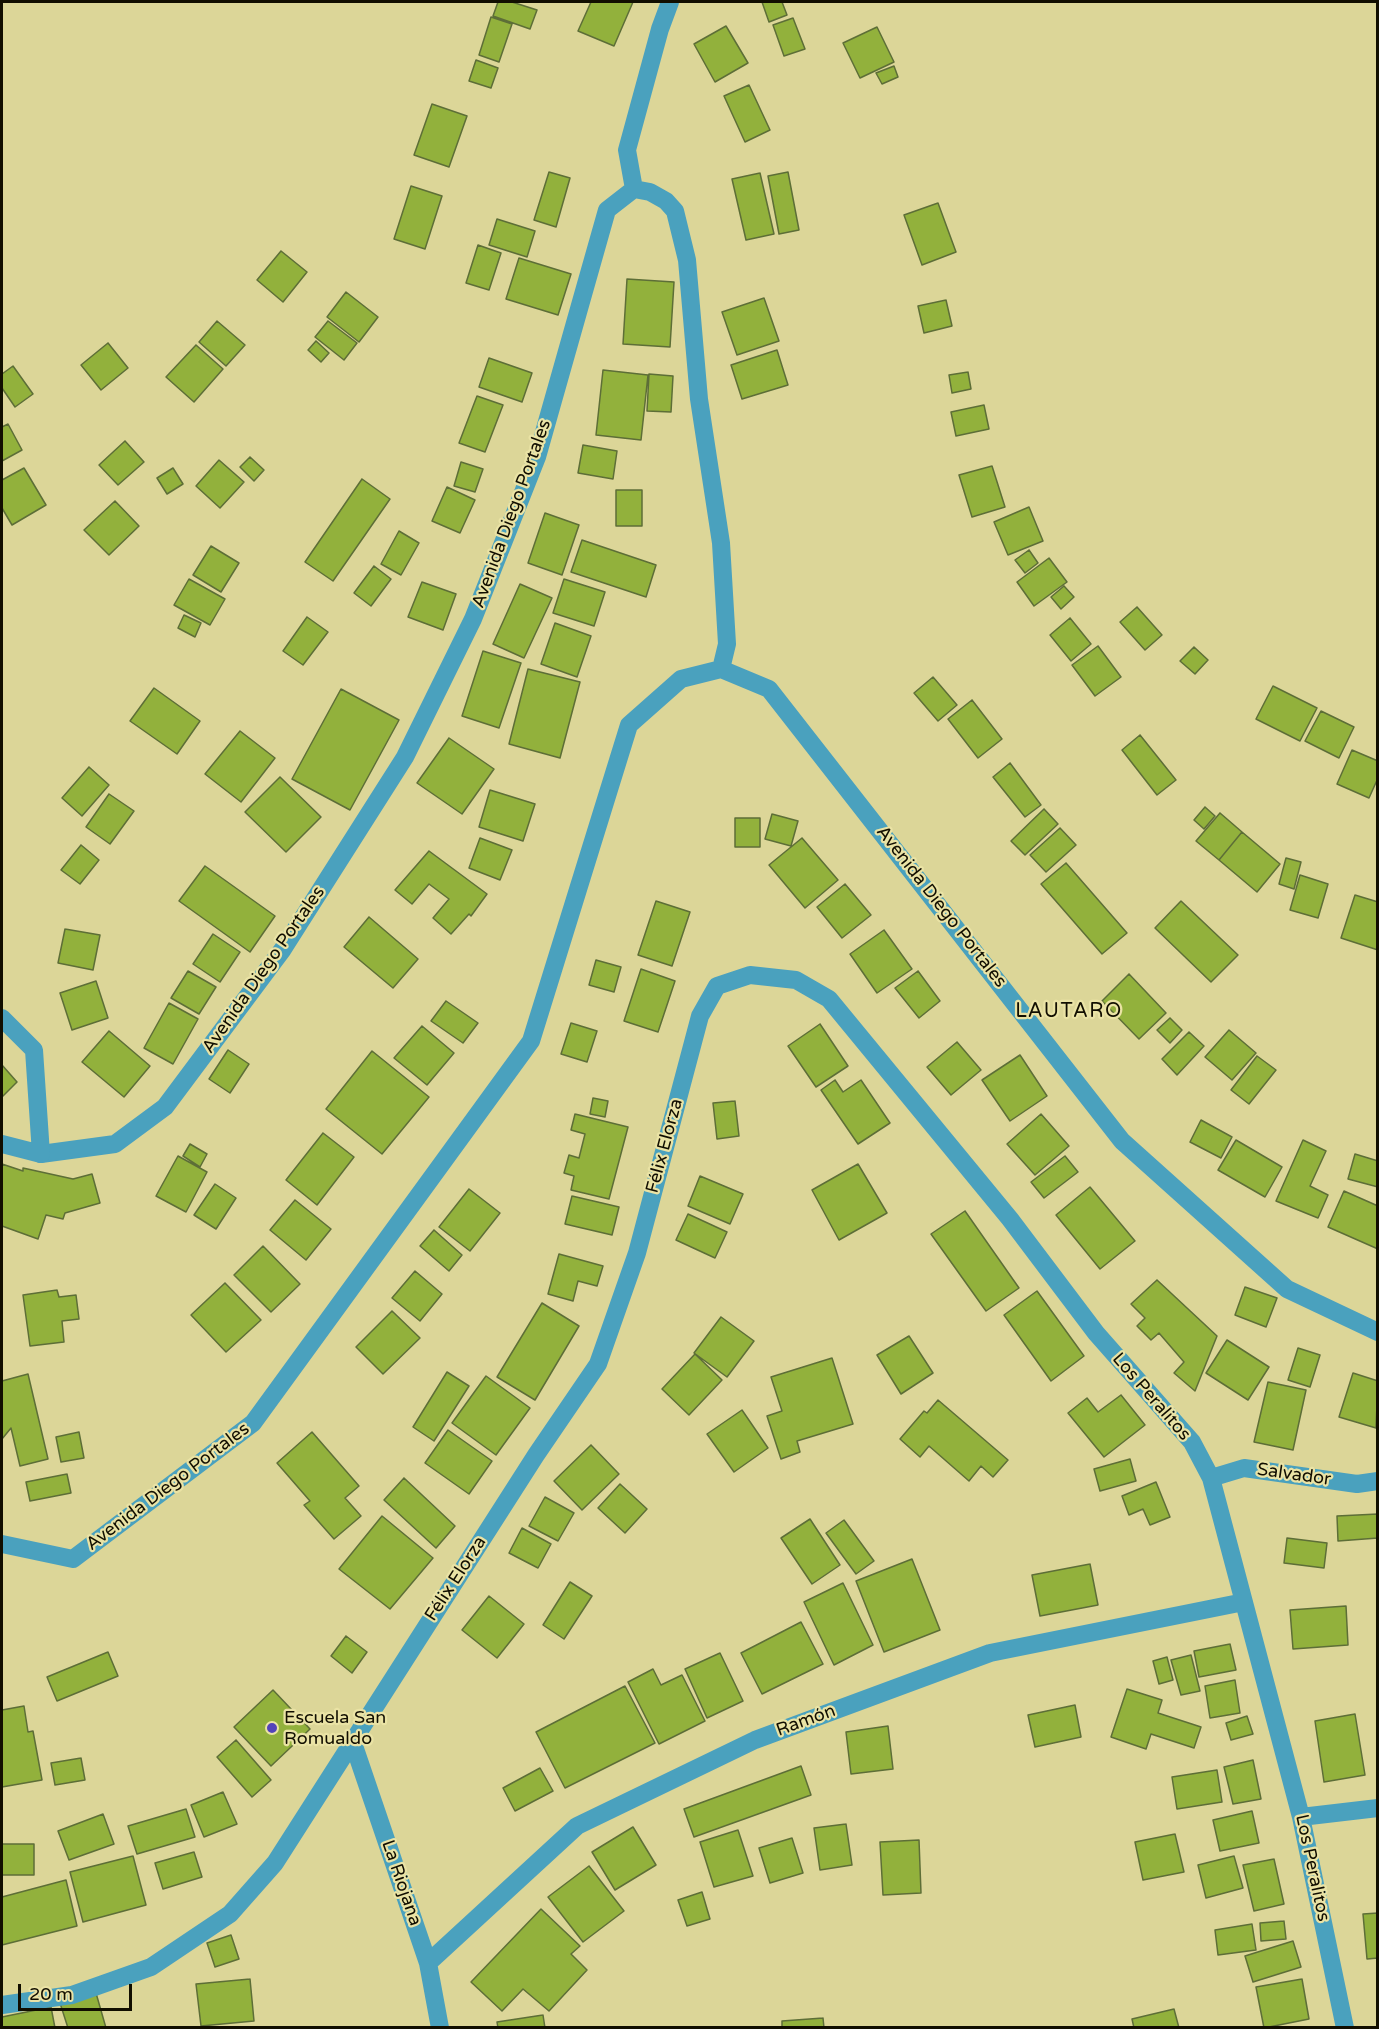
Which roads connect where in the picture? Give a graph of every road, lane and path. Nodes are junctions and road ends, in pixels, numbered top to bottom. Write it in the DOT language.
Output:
graph roads {
  1 [pos="670,2"];
  2 [pos="634,189"];
  3 [pos="721,669"];
  4 [pos="717,986"];
  5 [pos="2,1018"];
  6 [pos="2,1144"];
  7 [pos="41,1154"];
  8 [pos="1377,1332"];
  9 [pos="1211,1478"];
  10 [pos="1377,1481"];
  11 [pos="2,1544"];
  12 [pos="1244,1602"];
  13 [pos="352,1740"];
  14 [pos="1377,1808"];
  15 [pos="1301,1817"];
  16 [pos="429,1963"];
  17 [pos="2,2005"];
  18 [pos="440,2028"];
  19 [pos="1345,2028"];
  1 -- 2 [label="street"];
  2 -- 3 [label="street"];
  2 -- 7 [label="street, Avenida Diego Portales"];
  3 -- 8 [label="street, Avenida Diego Portales"];
  3 -- 11 [label="street, Avenida Diego Portales"];
  4 -- 9 [label="street, Los Peralitos"];
  4 -- 13 [label="street, Félix Elorza"];
  5 -- 7 [label="street"];
  6 -- 7 [label="street"];
  9 -- 10 [label="street, Salvador"];
  9 -- 12 [label="street, Los Peralitos"];
  12 -- 15 [label="street, Los Peralitos"];
  12 -- 16 [label="street, Ramón"];
  13 -- 16 [label="street, La Riojana"];
  13 -- 17 [label="street, Félix Elorza"];
  14 -- 15 [label="street"];
  15 -- 19 [label="street, Los Peralitos"];
  16 -- 18 [label="street, La Riojana"];
}
